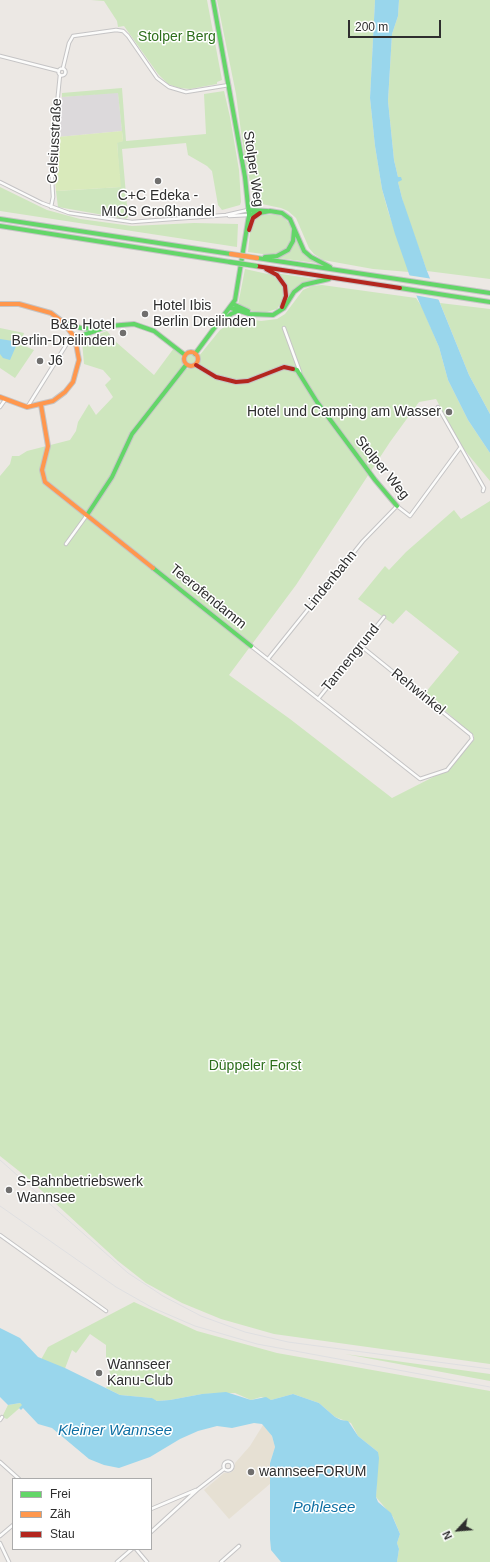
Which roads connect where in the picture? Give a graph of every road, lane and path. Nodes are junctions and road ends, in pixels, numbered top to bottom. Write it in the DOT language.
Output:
graph roads {
  1 [pos="213,0"];
  2 [pos="0,56"];
  3 [pos="63,68"];
  4 [pos="59,71"];
  5 [pos="60,75"];
  6 [pos="229,85"];
  7 [pos="0,182"];
  8 [pos="51,207"];
  9 [pos="270,211"];
  10 [pos="248,212"];
  11 [pos="260,213"];
  12 [pos="226,215"];
  13 [pos="0,219"];
  14 [pos="294,224"];
  15 [pos="0,226"];
  16 [pos="247,233"];
  17 [pos="257,258"];
  18 [pos="258,266"];
  19 [pos="335,270"];
  20 [pos="334,278"];
  21 [pos="490,293"];
  22 [pos="490,302"];
  23 [pos="0,304"];
  24 [pos="232,306"];
  25 [pos="238,311"];
  26 [pos="277,313"];
  27 [pos="255,315"];
  28 [pos="65,323"];
  29 [pos="219,324"];
  30 [pos="284,328"];
  31 [pos="99,329"];
  32 [pos="74,336"];
  33 [pos="195,354"];
  34 [pos="185,355"];
  35 [pos="186,365"];
  36 [pos="196,365"];
  37 [pos="300,372"];
  38 [pos="2,399"];
  39 [pos="41,405"];
  40 [pos="0,407"];
  41 [pos="27,407"];
  42 [pos="438,407"];
  43 [pos="460,448"];
  44 [pos="483,491"];
  45 [pos="397,506"];
  46 [pos="87,515"];
  47 [pos="66,544"];
  48 [pos="384,617"];
  49 [pos="251,646"];
  50 [pos="361,646"];
  51 [pos="268,659"];
  52 [pos="318,699"];
  53 [pos="418,778"];
  54 [pos="0,1235"];
  55 [pos="106,1311"];
  56 [pos="0,1462"];
  57 [pos="224,1469"];
  58 [pos="18,1478"];
  59 [pos="197,1490"];
  60 [pos="152,1509"];
  61 [pos="12,1526"];
  62 [pos="152,1531"];
  63 [pos="0,1536"];
  64 [pos="0,1542"];
  65 [pos="240,1546"];
  66 [pos="131,1550"];
  67 [pos="137,1550"];
  68 [pos="9,1562"];
  69 [pos="117,1562"];
  70 [pos="147,1562"];
  71 [pos="221,1562"];
  1 -- 6 [label="main road, Stolper Weg"];
  2 -- 4 [label="street"];
  3 -- 4 [label="street"];
  3 -- 5 [label="street"];
  3 -- 6 [label="street"];
  4 -- 5 [label="street"];
  5 -- 8 [label="street, Celsiusstraße"];
  6 -- 10 [label="main road, Stolper Weg"];
  7 -- 8 [label="street"];
  8 -- 12 [label="street"];
  9 -- 10 [label="main road"];
  9 -- 11 [label="main road"];
  9 -- 14 [label="main road"];
  10 -- 11 [label="main road"];
  10 -- 12 [label="street"];
  10 -- 12 [label="street"];
  10 -- 16 [label="main road, Stolper Weg"];
  11 -- 16 [label="main road"];
  13 -- 17 [label="main road, bridge"];
  14 -- 17 [label="main road"];
  14 -- 19 [label="main road"];
  15 -- 18 [label="main road, bridge"];
  16 -- 24 [label="main road, Stolper Weg"];
  17 -- 19 [label="main road"];
  18 -- 20 [label="main road"];
  18 -- 26 [label="main road"];
  19 -- 21 [label="main road"];
  20 -- 22 [label="main road"];
  20 -- 26 [label="main road"];
  23 -- 28 [label="main road"];
  24 -- 25 [label="main road"];
  24 -- 27 [label="main road"];
  24 -- 29 [label="main road, Stolper Weg"];
  25 -- 27 [label="main road"];
  25 -- 29 [label="main road"];
  26 -- 27 [label="main road"];
  28 -- 31 [label="main road"];
  28 -- 32 [label="main road"];
  29 -- 33 [label="main road, Stolper Weg"];
  30 -- 37 [label="street, Stolper Weg"];
  31 -- 32 [label="main road"];
  31 -- 34 [label="main road"];
  32 -- 39 [label="main road"];
  32 -- 41 [label="street"];
  33 -- 34 [label="main road"];
  33 -- 36 [label="main road"];
  34 -- 35 [label="main road"];
  35 -- 36 [label="main road"];
  35 -- 46 [label="main road"];
  36 -- 37 [label="main road"];
  37 -- 45 [label="main road, Stolper Weg"];
  38 -- 40 [label="street"];
  38 -- 41 [label="main road"];
  39 -- 41 [label="main road"];
  39 -- 46 [label="main road, Teerofendamm"];
  42 -- 43 [label="street"];
  43 -- 44 [label="street"];
  43 -- 45 [label="street, Stolper Weg"];
  45 -- 51 [label="street, Lindenbahn"];
  46 -- 47 [label="street"];
  46 -- 49 [label="main road, Teerofendamm"];
  48 -- 50 [label="street, Tannengrund"];
  49 -- 51 [label="street, Teerofendamm"];
  50 -- 52 [label="street, Tannengrund"];
  50 -- 53 [label="street, Rehwinkel"];
  51 -- 52 [label="street, Teerofendamm"];
  52 -- 53 [label="street, Teerofendamm"];
  54 -- 55 [label="street"];
  56 -- 58 [label="street"];
  57 -- 59 [label="street"];
  59 -- 60 [label="street"];
  59 -- 62 [label="street"];
  61 -- 63 [label="street"];
  64 -- 68 [label="street"];
  65 -- 71 [label="street"];
  66 -- 69 [label="street"];
  67 -- 70 [label="street"];
}
